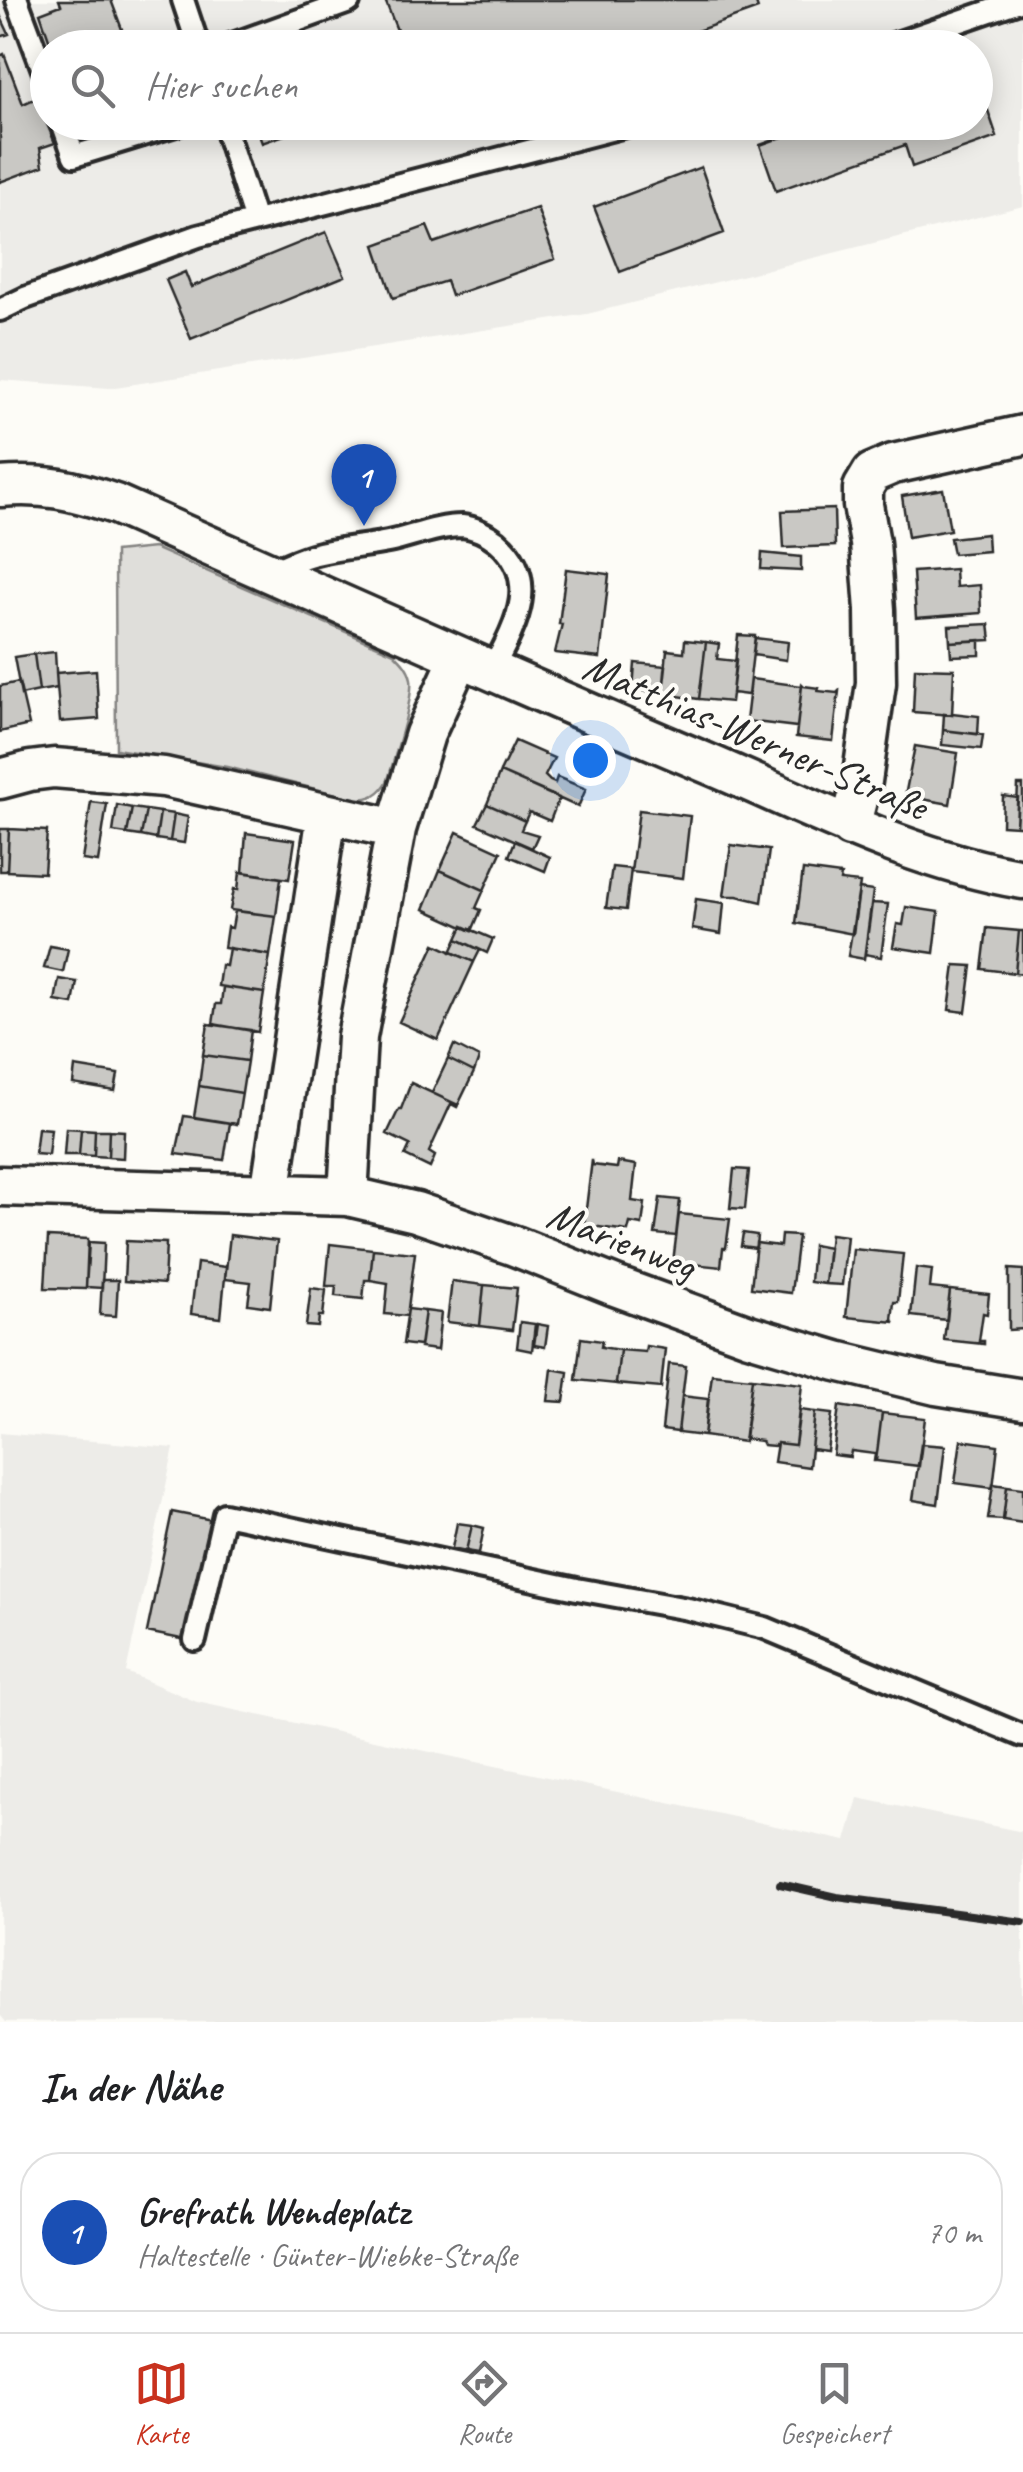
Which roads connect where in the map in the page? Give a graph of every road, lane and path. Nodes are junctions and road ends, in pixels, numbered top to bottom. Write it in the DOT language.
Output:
graph roads {
  1 [pos="16,0"];
  2 [pos="183,0"];
  3 [pos="1022,0"];
  4 [pos="349,2"];
  5 [pos="192,30"];
  6 [pos="272,30"];
  7 [pos="934,30"];
  8 [pos="30,37"];
  9 [pos="68,140"];
  10 [pos="126,140"];
  11 [pos="229,140"];
  12 [pos="571,140"];
  13 [pos="256,221"];
  14 [pos="0,310"];
  15 [pos="1023,435"];
  16 [pos="0,488"];
  17 [pos="269,572"];
  18 [pos="475,664"];
  19 [pos="0,779"];
  20 [pos="327,814"];
  21 [pos="850,826"];
  22 [pos="396,829"];
  23 [pos="1023,879"];
  24 [pos="296,1028"];
  25 [pos="357,1037"];
  26 [pos="0,1186"];
  27 [pos="270,1194"];
  28 [pos="348,1196"];
  29 [pos="1022,1395"];
  30 [pos="195,1640"];
  31 [pos="1023,1736"];
  1 -- 8 [label="lane"];
  2 -- 5 [label="lane"];
  3 -- 7 [label="lane"];
  4 -- 6 [label="lane"];
  9 -- 10 [label="lane"];
  11 -- 13 [label="lane"];
  12 -- 13 [label="lane"];
  13 -- 14 [label="lane"];
  15 -- 21 [label="street"];
  16 -- 17 [label="street, Matthias-Werner-Straße"];
  17 -- 18 [label="street, Matthias-Werner-Straße"];
  17 -- 18 [label="lane"];
  18 -- 21 [label="street, Matthias-Werner-Straße"];
  18 -- 22 [label="street"];
  19 -- 20 [label="street"];
  20 -- 22 [label="street"];
  20 -- 24 [label="street"];
  21 -- 23 [label="street, Matthias-Werner-Straße"];
  22 -- 25 [label="street"];
  24 -- 25 [label="street"];
  24 -- 27 [label="street"];
  25 -- 28 [label="street"];
  26 -- 27 [label="street, Marienweg"];
  27 -- 28 [label="street, Marienweg"];
  28 -- 29 [label="street, Marienweg"];
  30 -- 31 [label="lane"];
}
